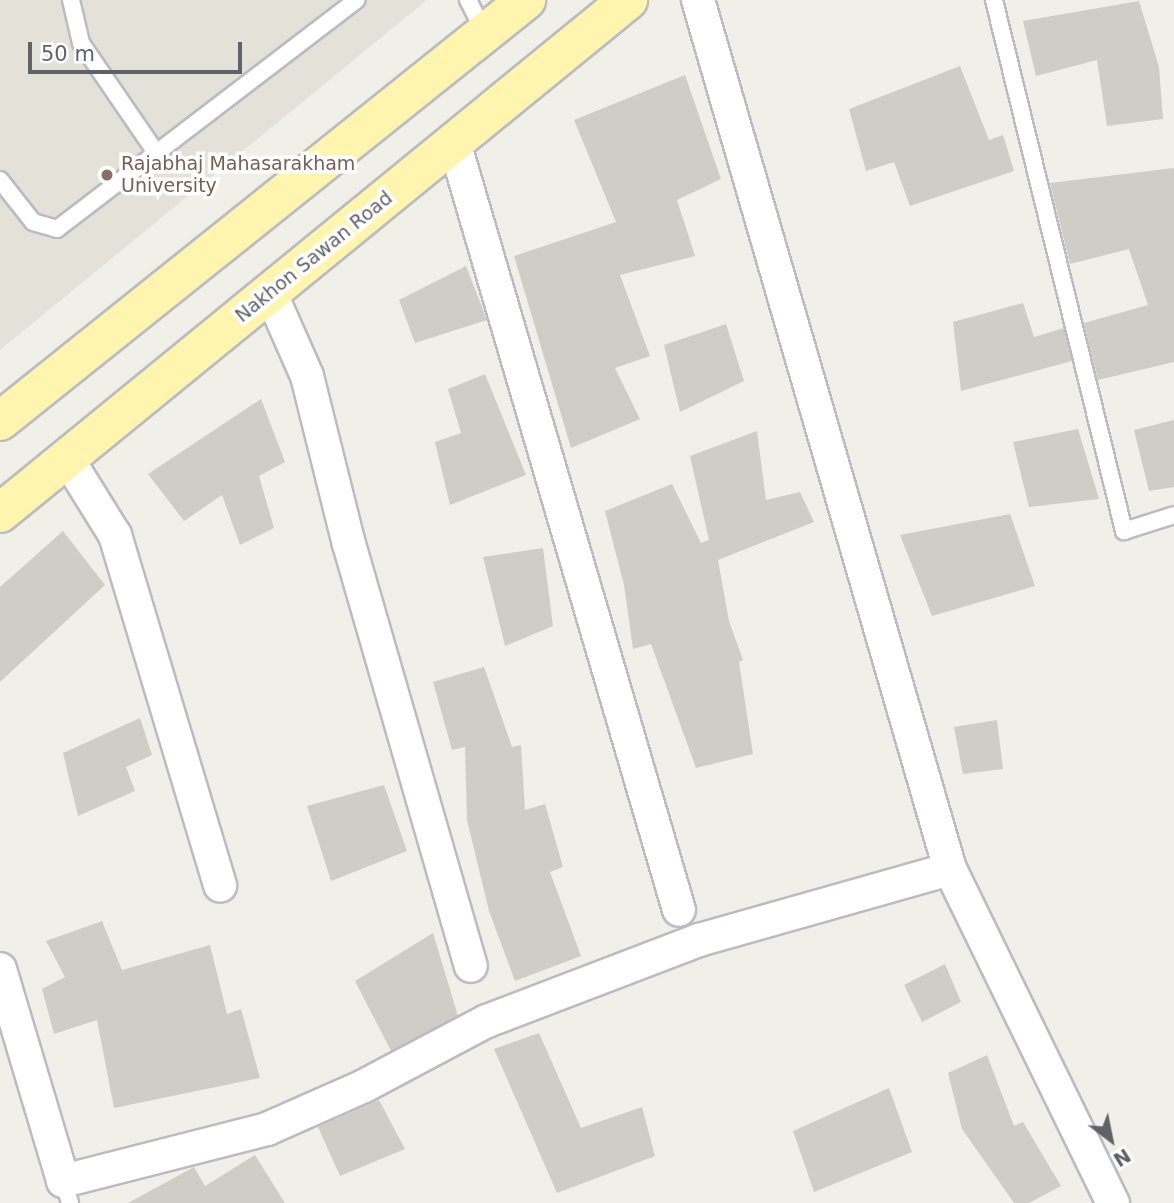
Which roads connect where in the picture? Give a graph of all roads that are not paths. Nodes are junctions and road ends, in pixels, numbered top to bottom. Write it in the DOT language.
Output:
graph roads {
  1 [pos="71,0"];
  2 [pos="357,0"];
  3 [pos="468,0"];
  4 [pos="526,0"];
  5 [pos="628,0"];
  6 [pos="698,0"];
  7 [pos="994,0"];
  8 [pos="485,34"];
  9 [pos="454,142"];
  10 [pos="157,154"];
  11 [pos="0,180"];
  12 [pos="270,292"];
  13 [pos="0,421"];
  14 [pos="67,458"];
  15 [pos="0,513"];
  16 [pos="1174,515"];
  17 [pos="950,869"];
  18 [pos="220,886"];
  19 [pos="679,910"];
  20 [pos="471,966"];
  21 [pos="0,970"];
  22 [pos="66,1192"];
  23 [pos="1112,1203"];
  1 -- 10 [label="lane"];
  2 -- 10 [label="lane"];
  3 -- 8 [label="lane"];
  4 -- 8 [label="main road"];
  5 -- 9 [label="main road, Nakhon Sawan Road"];
  6 -- 17 [label="street"];
  7 -- 16 [label="lane"];
  8 -- 13 [label="main road"];
  9 -- 12 [label="main road, Nakhon Sawan Road"];
  9 -- 19 [label="street"];
  10 -- 11 [label="lane"];
  12 -- 14 [label="main road, Nakhon Sawan Road"];
  12 -- 20 [label="street"];
  14 -- 15 [label="main road, Nakhon Sawan Road"];
  14 -- 18 [label="street"];
  17 -- 22 [label="street"];
  17 -- 23 [label="street"];
  21 -- 22 [label="street"];
}
